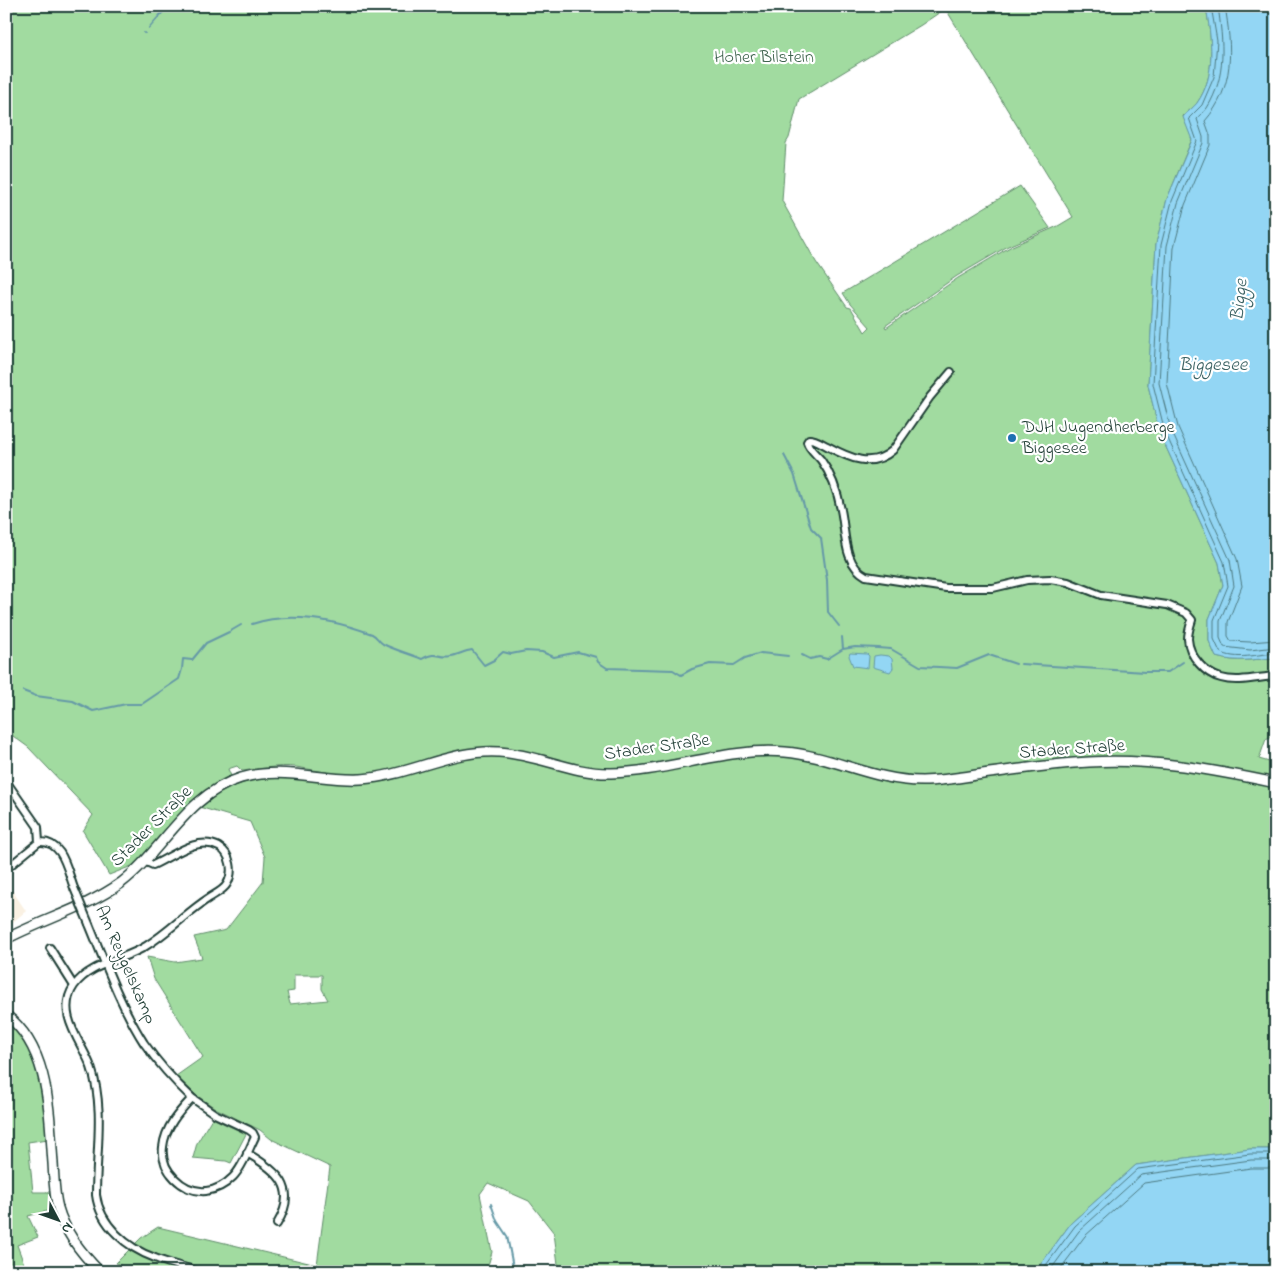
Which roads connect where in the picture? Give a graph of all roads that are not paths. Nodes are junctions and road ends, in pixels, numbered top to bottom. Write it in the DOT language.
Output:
graph roads {
  1 [pos="951,372"];
  2 [pos="1276,676"];
  3 [pos="6,782"];
  4 [pos="1276,783"];
  5 [pos="39,842"];
  6 [pos="144,861"];
  7 [pos="6,869"];
  8 [pos="6,939"];
  9 [pos="50,948"];
  10 [pos="105,964"];
  11 [pos="74,986"];
  12 [pos="6,1015"];
  13 [pos="192,1098"];
  14 [pos="247,1153"];
  15 [pos="277,1224"];
  16 [pos="100,1272"];
  17 [pos="200,1272"];
  1 -- 2 [label="street"];
  3 -- 5 [label="street"];
  4 -- 6 [label="street, Stader Straße"];
  5 -- 7 [label="street"];
  5 -- 10 [label="street, Am Reygelskamp, bridge"];
  6 -- 8 [label="street, Stader Straße"];
  6 -- 10 [label="street"];
  9 -- 11 [label="street"];
  10 -- 11 [label="street"];
  10 -- 13 [label="street, Am Reygelskamp"];
  11 -- 17 [label="street"];
  12 -- 16 [label="street"];
  13 -- 14 [label="street, Am Reygelskamp"];
  13 -- 14 [label="street, Am Reygelskamp"];
  14 -- 15 [label="street"];
}
